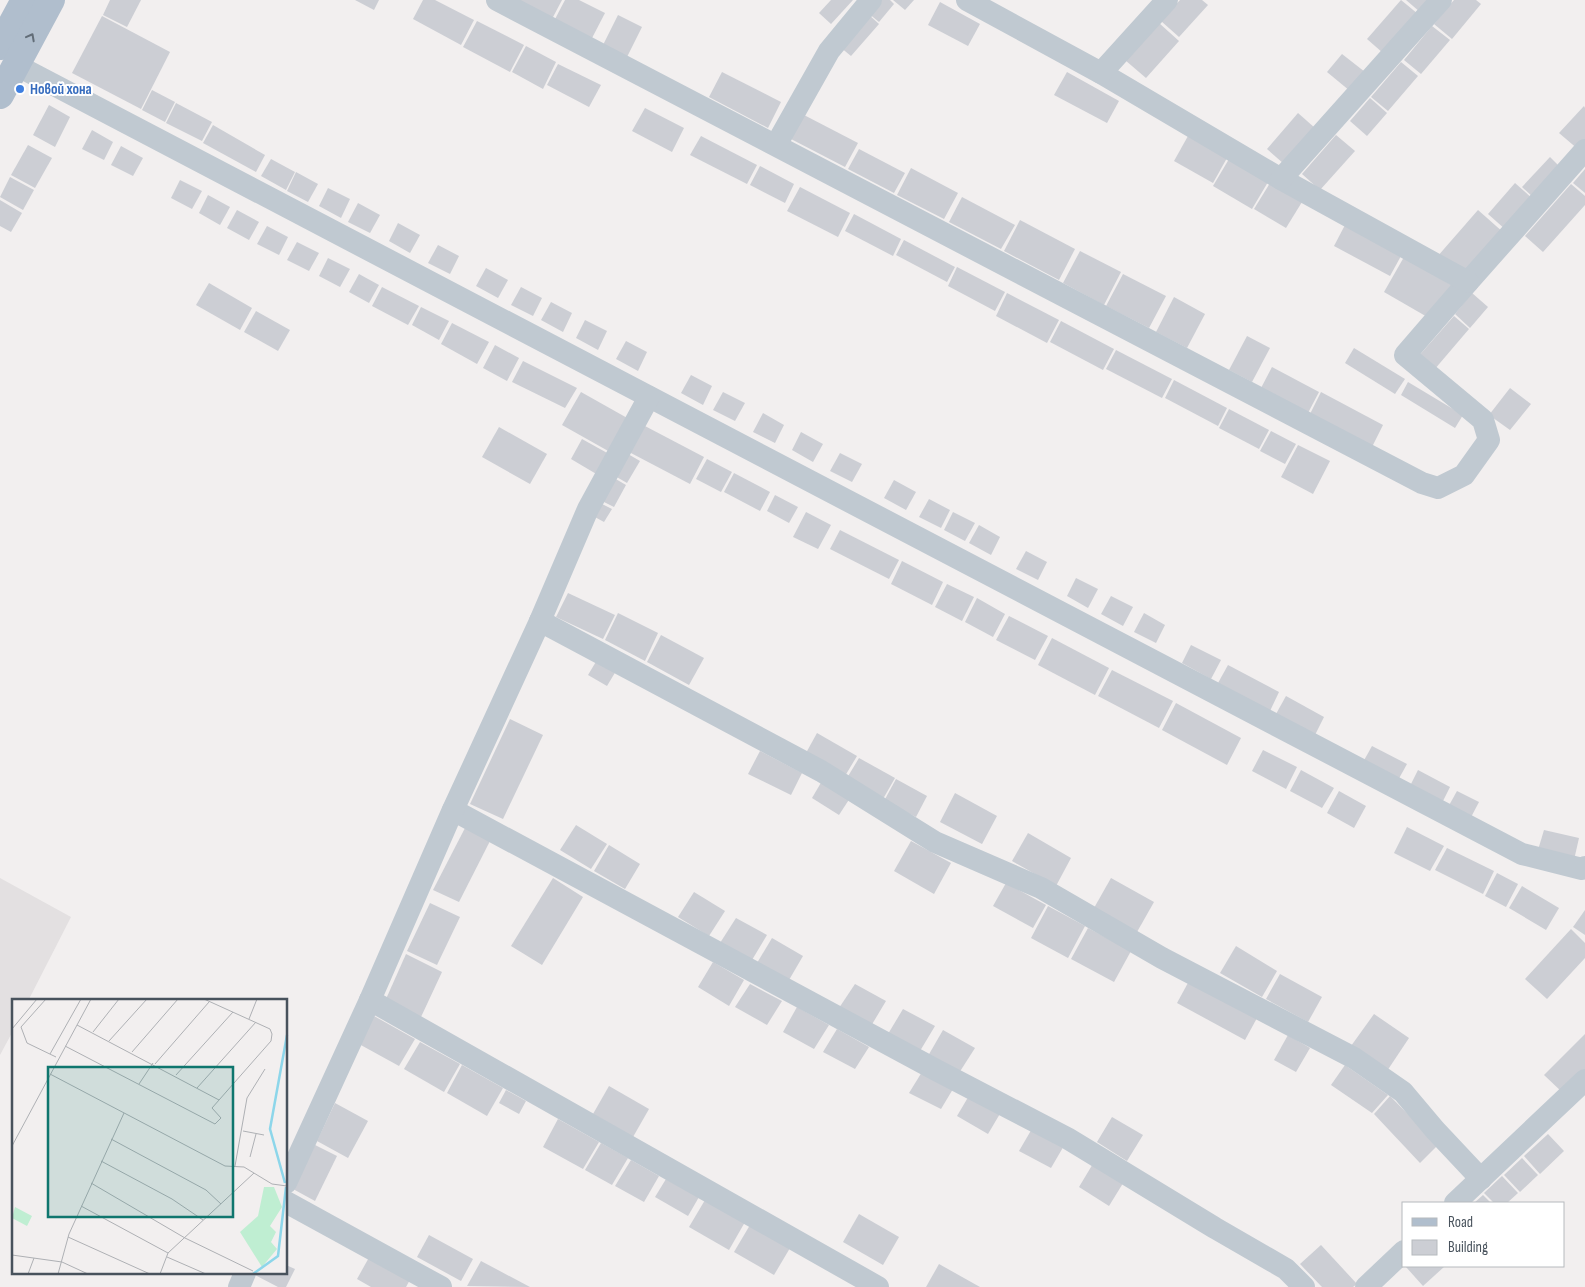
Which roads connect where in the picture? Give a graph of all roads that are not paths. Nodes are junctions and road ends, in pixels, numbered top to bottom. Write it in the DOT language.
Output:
graph roads {
  1 [pos="25,0"];
  2 [pos="51,0"];
  3 [pos="497,0"];
  4 [pos="871,0"];
  5 [pos="967,0"];
  6 [pos="1167,0"];
  7 [pos="1441,0"];
  8 [pos="8,55"];
  9 [pos="1101,73"];
  10 [pos="0,95"];
  11 [pos="776,145"];
  12 [pos="1585,150"];
  13 [pos="1281,179"];
  14 [pos="1468,282"];
  15 [pos="649,397"];
  16 [pos="540,620"];
  17 [pos="453,810"];
  18 [pos="1585,867"];
  19 [pos="370,1000"];
  20 [pos="1585,1080"];
  21 [pos="1481,1178"];
  22 [pos="288,1179"];
  23 [pos="1456,1202"];
  24 [pos="288,1203"];
  25 [pos="1402,1253"];
  26 [pos="245,1274"];
  27 [pos="239,1287"];
  28 [pos="442,1287"];
  29 [pos="878,1287"];
  30 [pos="1304,1287"];
  31 [pos="1366,1287"];
  1 -- 8 [label="main road"];
  8 -- 2 [label="main road, one-way"];
  3 -- 11 [label="street"];
  4 -- 11 [label="street"];
  5 -- 9 [label="street"];
  6 -- 9 [label="street"];
  7 -- 13 [label="street"];
  8 -- 10 [label="main road"];
  8 -- 15 [label="street"];
  9 -- 13 [label="street"];
  11 -- 14 [label="street"];
  12 -- 14 [label="street"];
  13 -- 14 [label="street"];
  15 -- 16 [label="street"];
  15 -- 18 [label="street"];
  16 -- 17 [label="street"];
  16 -- 21 [label="street"];
  17 -- 19 [label="street"];
  17 -- 30 [label="street"];
  19 -- 22 [label="street"];
  19 -- 29 [label="street"];
  20 -- 21 [label="street"];
  21 -- 23 [label="street"];
  24 -- 28 [label="street"];
  25 -- 31 [label="street"];
  26 -- 27 [label="street"];
}
